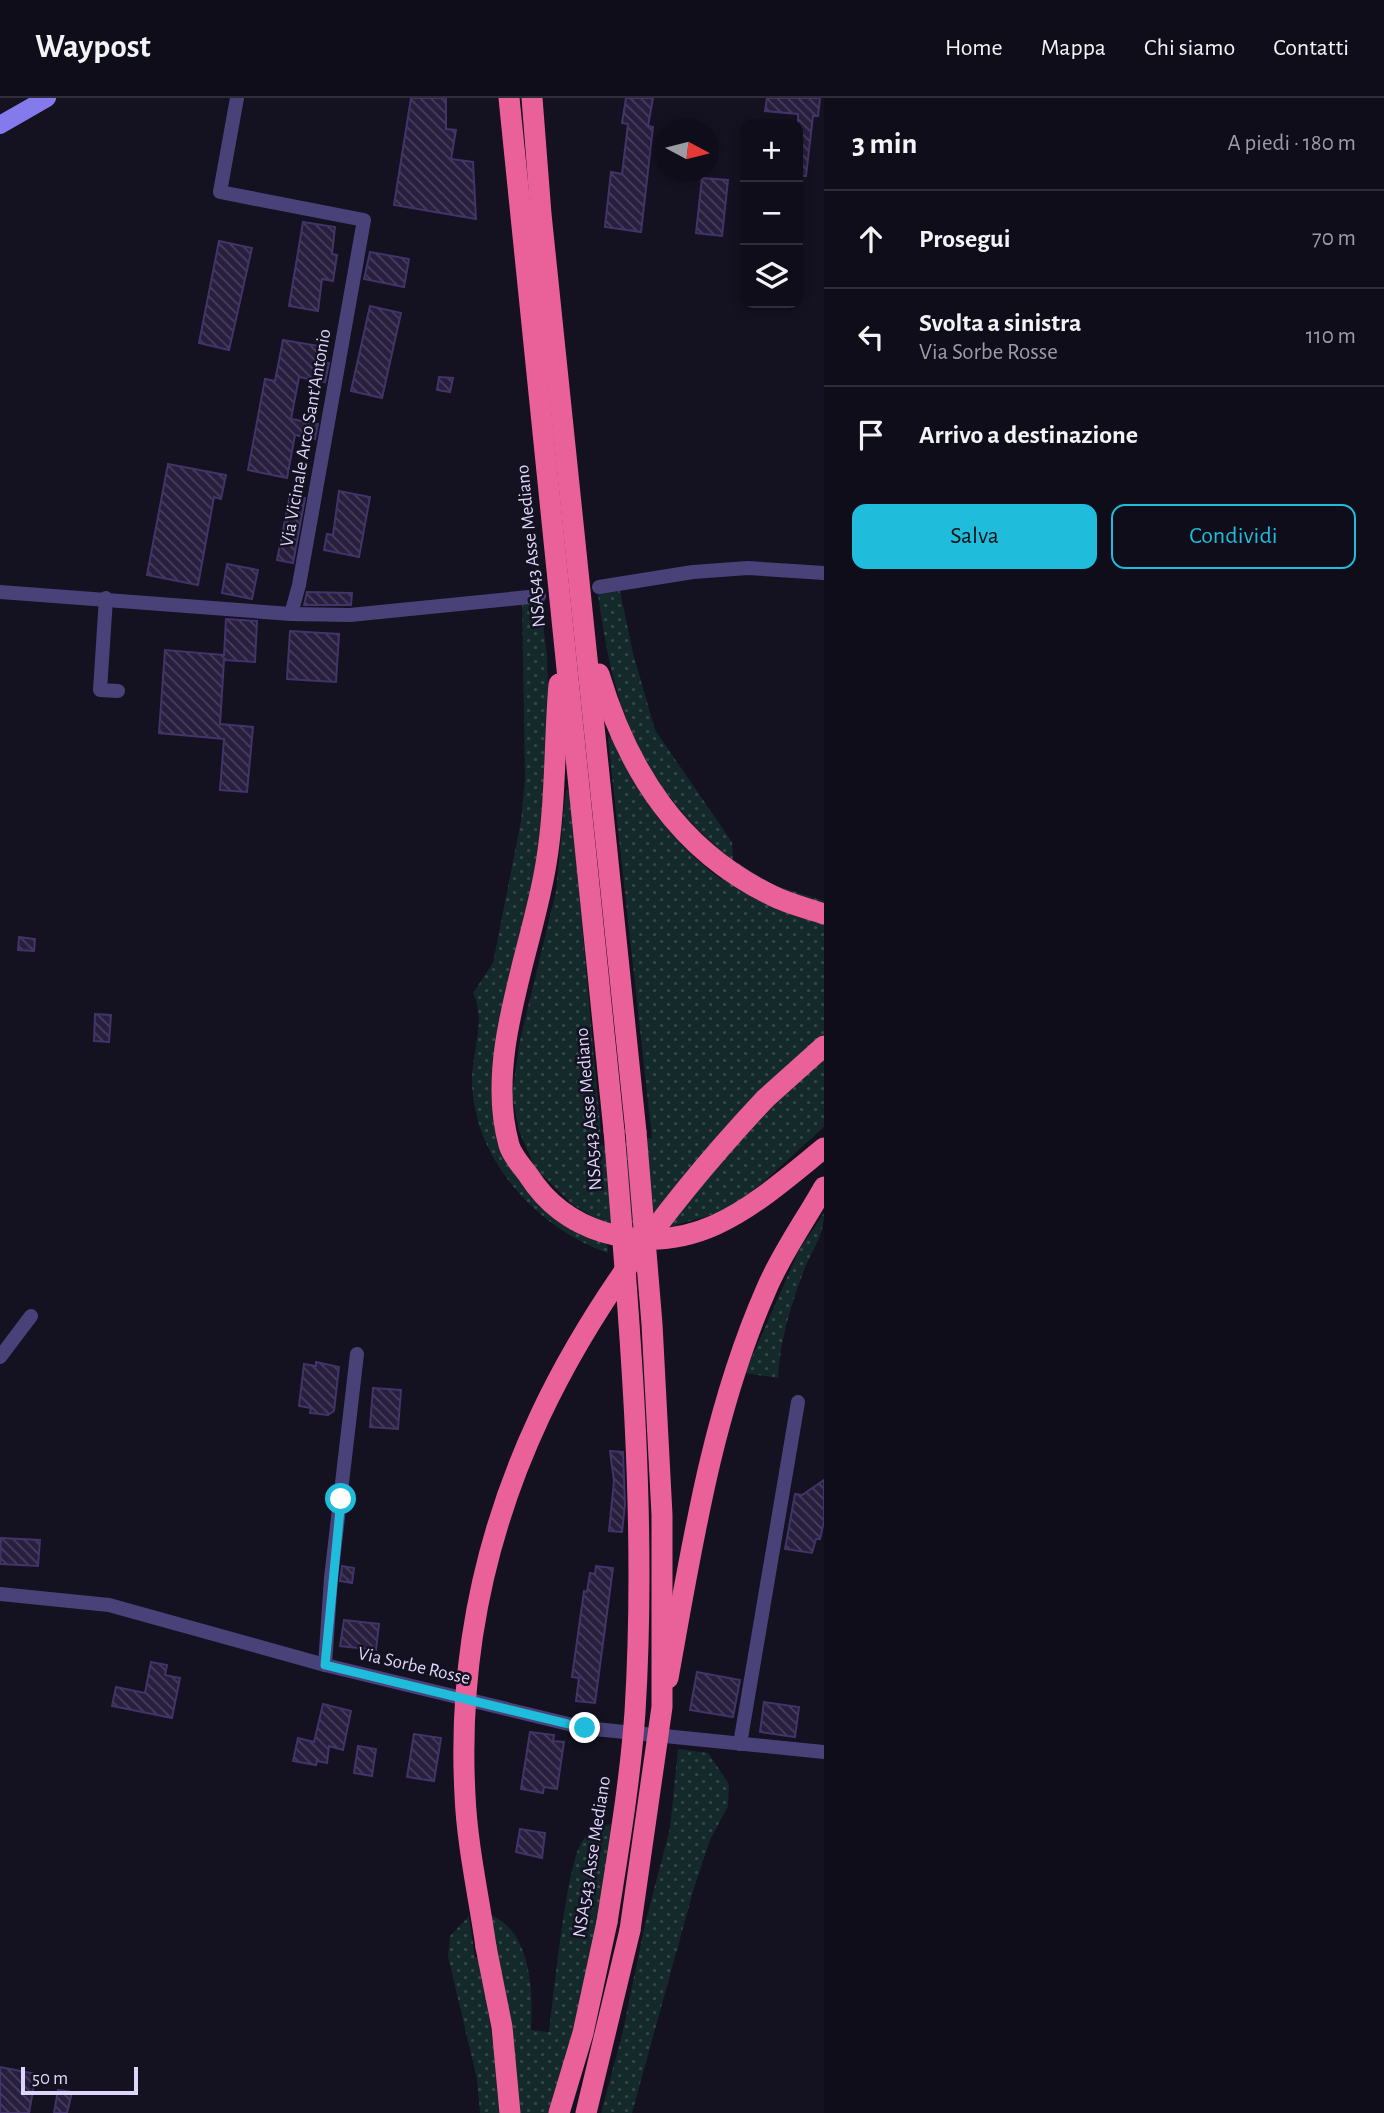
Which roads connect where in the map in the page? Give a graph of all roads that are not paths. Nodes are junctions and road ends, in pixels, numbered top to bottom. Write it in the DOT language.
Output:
graph roads {
  1 [pos="47,98"];
  2 [pos="237,98"];
  3 [pos="509,98"];
  4 [pos="532,98"];
  5 [pos="0,125"];
  6 [pos="824,573"];
  7 [pos="599,587"];
  8 [pos="0,593"];
  9 [pos="538,596"];
  10 [pos="106,598"];
  11 [pos="291,614"];
  12 [pos="584,621"];
  13 [pos="563,636"];
  14 [pos="118,691"];
  15 [pos="824,914"];
  16 [pos="824,1046"];
  17 [pos="824,1149"];
  18 [pos="824,1187"];
  19 [pos="31,1316"];
  20 [pos="357,1354"];
  21 [pos="0,1357"];
  22 [pos="798,1402"];
  23 [pos="0,1594"];
  24 [pos="325,1665"];
  25 [pos="662,1707"];
  26 [pos="740,1744"];
  27 [pos="824,1752"];
  28 [pos="510,2113"];
  29 [pos="559,2113"];
  30 [pos="586,2113"];
  1 -- 5 [label="street"];
  2 -- 11 [label="street, Via Vicinale Arco Sant'Antonio"];
  3 -- 13 [label="highway, NSA543 Asse Mediano"];
  4 -- 12 [label="highway"];
  6 -- 7 [label="street"];
  8 -- 10 [label="street"];
  9 -- 11 [label="street"];
  10 -- 11 [label="street"];
  10 -- 14 [label="street"];
  12 -- 15 [label="highway"];
  12 -- 25 [label="highway, bridge"];
  13 -- 17 [label="highway"];
  13 -- 29 [label="highway, NSA543 Asse Mediano, bridge"];
  16 -- 28 [label="highway, bridge"];
  18 -- 25 [label="highway, bridge"];
  19 -- 21 [label="street"];
  20 -- 24 [label="street"];
  22 -- 26 [label="street"];
  23 -- 24 [label="street, Via Sorbe Rosse"];
  24 -- 26 [label="street, Via Sorbe Rosse"];
  25 -- 30 [label="highway, bridge"];
  26 -- 27 [label="street, Via Sorbe Rosse"];
}
